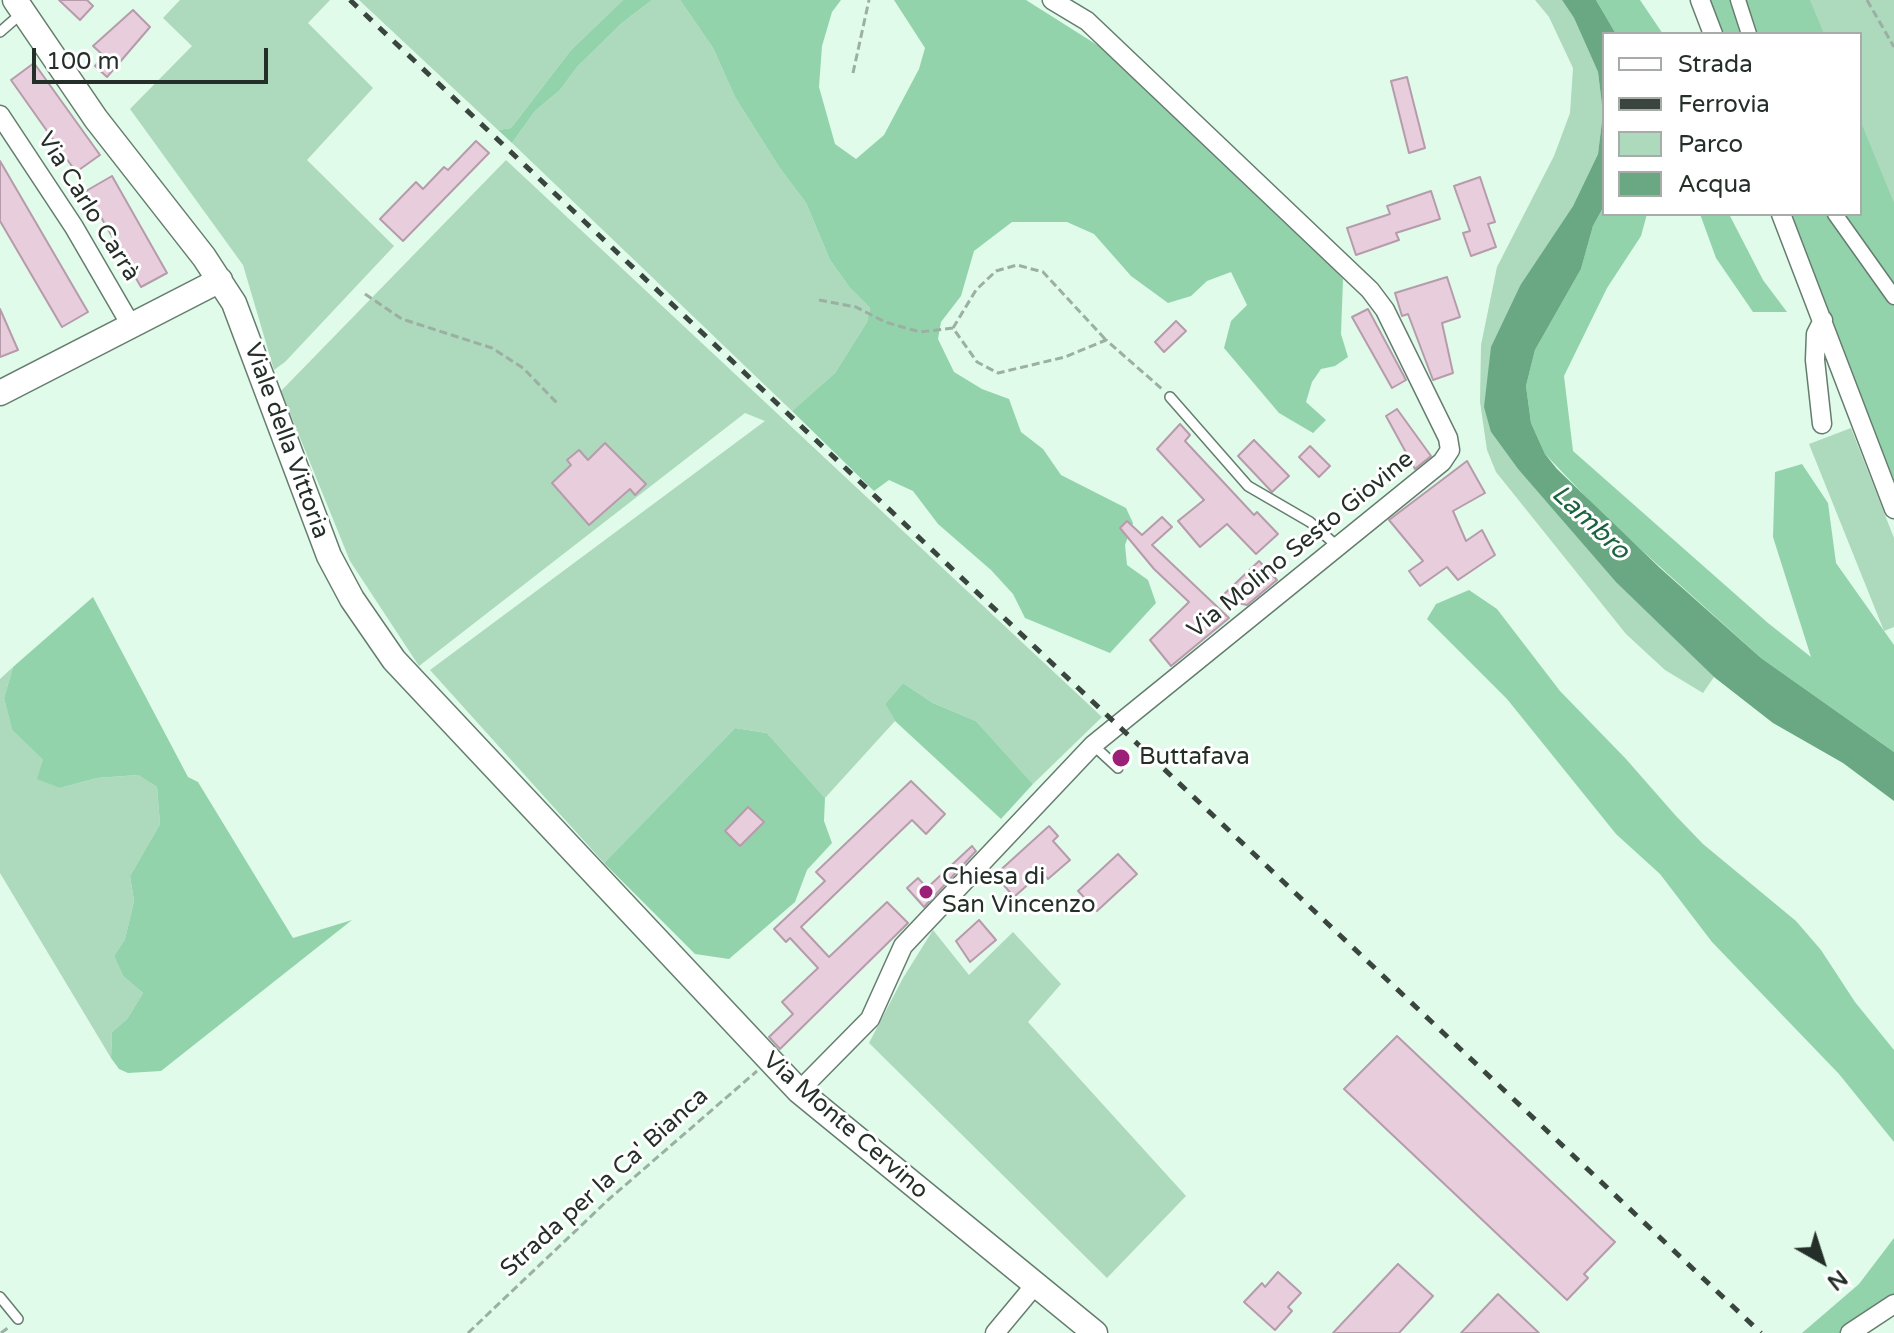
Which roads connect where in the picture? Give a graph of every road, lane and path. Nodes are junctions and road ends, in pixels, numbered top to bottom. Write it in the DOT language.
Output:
graph roads {
  1 [pos="869,0"];
  2 [pos="1052,0"];
  3 [pos="1700,0"];
  4 [pos="1738,0"];
  5 [pos="1867,0"];
  6 [pos="19,6"];
  7 [pos="0,32"];
  8 [pos="1712,32"];
  9 [pos="1748,32"];
  10 [pos="1894,47"];
  11 [pos="853,73"];
  12 [pos="0,115"];
  13 [pos="1782,216"];
  14 [pos="1836,216"];
  15 [pos="220,280"];
  16 [pos="365,294"];
  17 [pos="1894,297"];
  18 [pos="819,300"];
  19 [pos="1823,320"];
  20 [pos="132,327"];
  21 [pos="953,328"];
  22 [pos="1106,340"];
  23 [pos="0,393"];
  24 [pos="1170,397"];
  25 [pos="557,403"];
  26 [pos="1822,424"];
  27 [pos="1894,509"];
  28 [pos="1337,546"];
  29 [pos="1093,745"];
  30 [pos="1118,768"];
  31 [pos="583,862"];
  32 [pos="769,1061"];
  33 [pos="799,1091"];
  34 [pos="1035,1285"];
  35 [pos="0,1297"];
  36 [pos="1894,1304"];
  37 [pos="18,1319"];
  38 [pos="468,1333"];
  39 [pos="995,1333"];
  40 [pos="1095,1333"];
  41 [pos="1850,1333"];
  1 -- 11 [label="path"];
  2 -- 28 [label="street, Via Molino Sesto Giovine"];
  3 -- 8 [label="street"];
  4 -- 9 [label="street"];
  5 -- 10 [label="path"];
  6 -- 7 [label="lane"];
  6 -- 15 [label="street, Viale della Vittoria"];
  12 -- 20 [label="street, Via Carlo Carrà"];
  13 -- 19 [label="street"];
  14 -- 17 [label="street"];
  15 -- 20 [label="street"];
  15 -- 31 [label="street, Viale della Vittoria"];
  16 -- 25 [label="path"];
  18 -- 21 [label="path"];
  19 -- 26 [label="street"];
  19 -- 27 [label="street"];
  20 -- 23 [label="street"];
  21 -- 22 [label="path"];
  21 -- 22 [label="path"];
  22 -- 24 [label="path"];
  24 -- 28 [label="lane"];
  28 -- 29 [label="street, Via Molino Sesto Giovine"];
  29 -- 30 [label="lane"];
  29 -- 33 [label="street, Via Molino Sesto Giovine"];
  31 -- 32 [label="street, Via Monte Cervino"];
  32 -- 33 [label="street, Via Monte Cervino"];
  32 -- 38 [label="path, Strada per la Ca' Bianca"];
  33 -- 34 [label="street, Via Monte Cervino"];
  34 -- 39 [label="street"];
  34 -- 40 [label="street, Via Monte Cervino"];
  35 -- 37 [label="lane"];
  36 -- 41 [label="street"];
}
